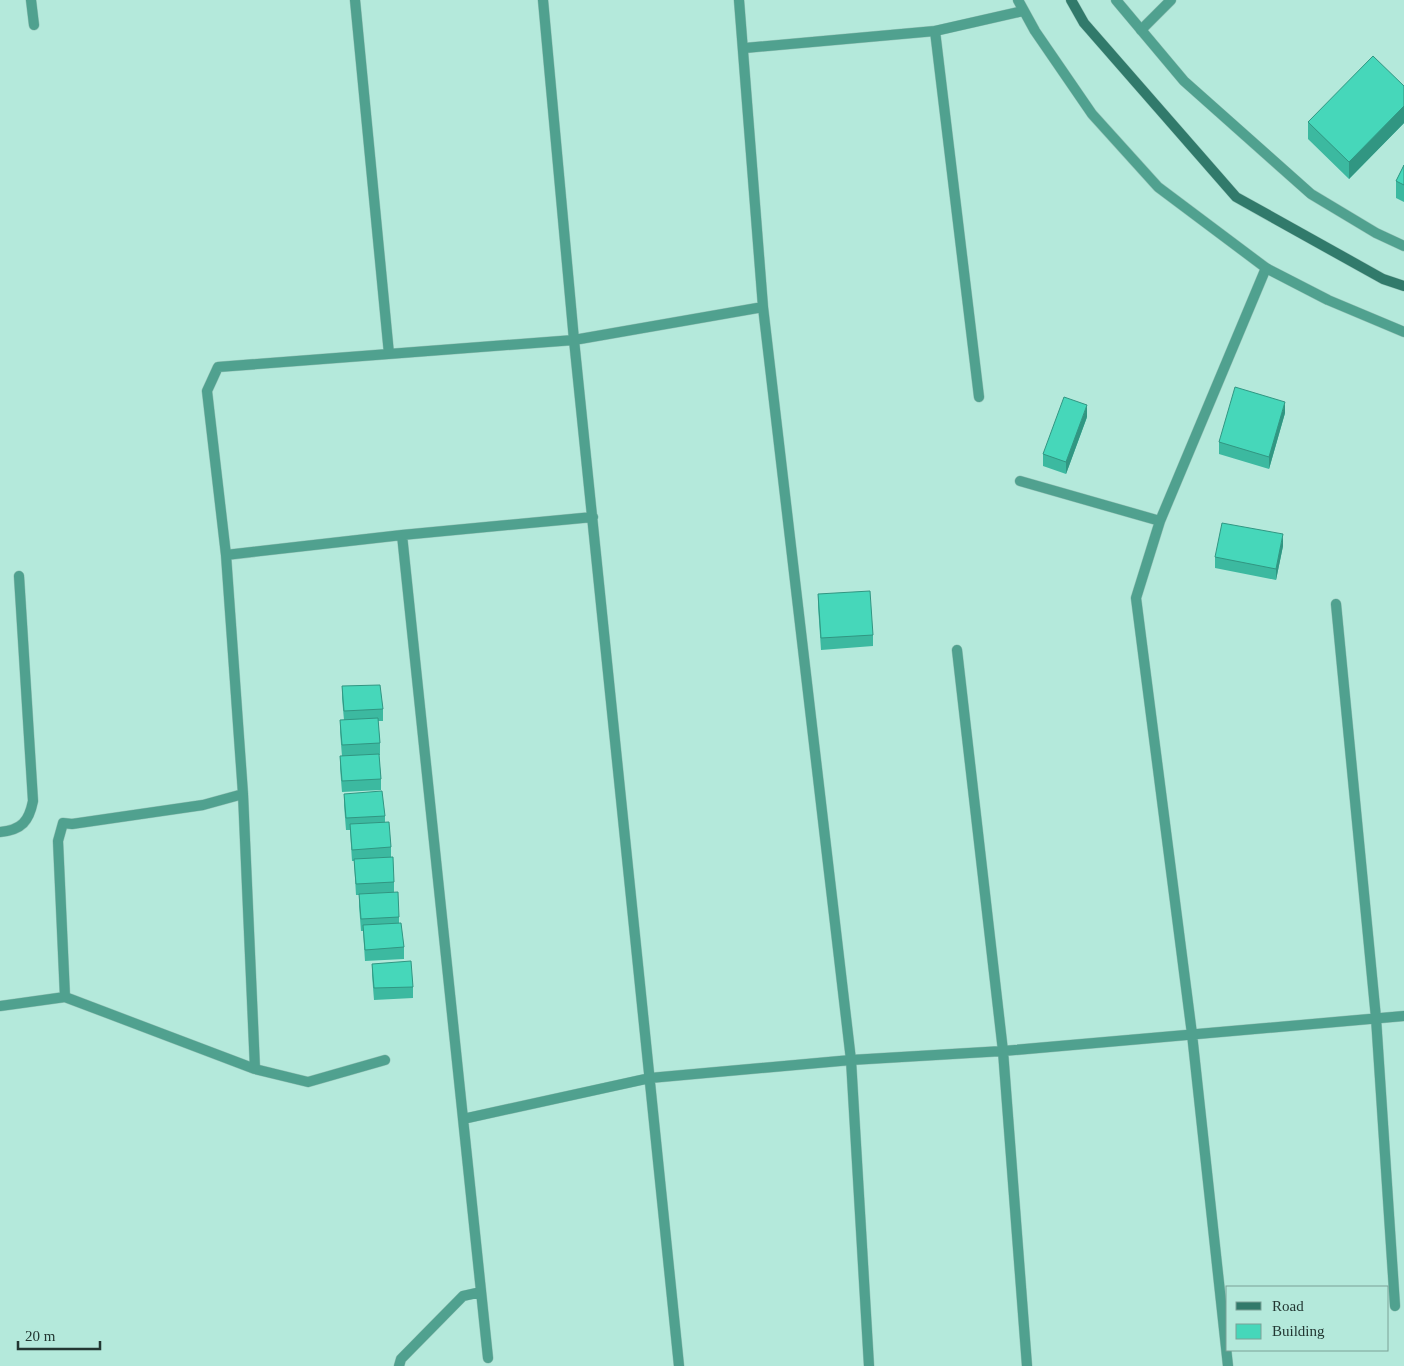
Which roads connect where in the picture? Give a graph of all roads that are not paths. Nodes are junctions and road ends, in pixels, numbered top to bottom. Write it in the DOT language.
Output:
graph roads {
  1 [pos="31,0"];
  2 [pos="355,0"];
  3 [pos="543,0"];
  4 [pos="739,0"];
  5 [pos="1018,0"];
  6 [pos="1071,0"];
  7 [pos="1116,0"];
  8 [pos="1171,0"];
  9 [pos="1023,11"];
  10 [pos="34,25"];
  11 [pos="1141,30"];
  12 [pos="935,31"];
  13 [pos="745,48"];
  14 [pos="1404,246"];
  15 [pos="1266,268"];
  16 [pos="1404,286"];
  17 [pos="762,308"];
  18 [pos="1404,332"];
  19 [pos="574,340"];
  20 [pos="389,354"];
  21 [pos="979,397"];
  22 [pos="1020,481"];
  23 [pos="593,517"];
  24 [pos="1160,521"];
  25 [pos="402,535"];
  26 [pos="226,555"];
  27 [pos="19,576"];
  28 [pos="1336,604"];
  29 [pos="957,650"];
  30 [pos="243,794"];
  31 [pos="0,832"];
  32 [pos="65,998"];
  33 [pos="0,1006"];
  34 [pos="1404,1016"];
  35 [pos="1376,1018"];
  36 [pos="1192,1034"];
  37 [pos="1003,1051"];
  38 [pos="385,1060"];
  39 [pos="851,1060"];
  40 [pos="255,1068"];
  41 [pos="650,1078"];
  42 [pos="463,1119"];
  43 [pos="481,1292"];
  44 [pos="1394,1306"];
  45 [pos="1226,1348"];
  46 [pos="1226,1351"];
  47 [pos="488,1358"];
  48 [pos="399,1366"];
  49 [pos="679,1366"];
  50 [pos="869,1366"];
  51 [pos="1027,1366"];
  52 [pos="1228,1366"];
  1 -- 10 [label="street"];
  2 -- 20 [label="street"];
  3 -- 19 [label="street"];
  4 -- 13 [label="street"];
  5 -- 9 [label="street"];
  6 -- 16 [label="main road"];
  7 -- 11 [label="street"];
  8 -- 11 [label="street"];
  9 -- 12 [label="street"];
  9 -- 15 [label="street"];
  11 -- 14 [label="street"];
  12 -- 13 [label="street"];
  12 -- 21 [label="street"];
  13 -- 17 [label="street"];
  15 -- 18 [label="street"];
  15 -- 24 [label="street"];
  17 -- 19 [label="street"];
  17 -- 39 [label="street"];
  19 -- 20 [label="street"];
  19 -- 23 [label="street"];
  20 -- 26 [label="street"];
  22 -- 24 [label="street"];
  23 -- 25 [label="street"];
  23 -- 41 [label="street"];
  24 -- 36 [label="street"];
  25 -- 26 [label="street"];
  25 -- 42 [label="street"];
  26 -- 30 [label="street"];
  27 -- 31 [label="street"];
  28 -- 35 [label="street"];
  29 -- 37 [label="street"];
  30 -- 32 [label="street"];
  30 -- 40 [label="street"];
  32 -- 33 [label="street"];
  32 -- 40 [label="street"];
  34 -- 35 [label="street"];
  35 -- 36 [label="street"];
  35 -- 44 [label="street"];
  36 -- 37 [label="street"];
  36 -- 45 [label="street"];
  37 -- 39 [label="street"];
  37 -- 51 [label="street"];
  38 -- 40 [label="street"];
  39 -- 41 [label="street"];
  39 -- 50 [label="street"];
  41 -- 42 [label="street"];
  41 -- 49 [label="street"];
  42 -- 43 [label="street"];
  43 -- 47 [label="street"];
  43 -- 48 [label="street"];
  46 -- 52 [label="street"];
}
